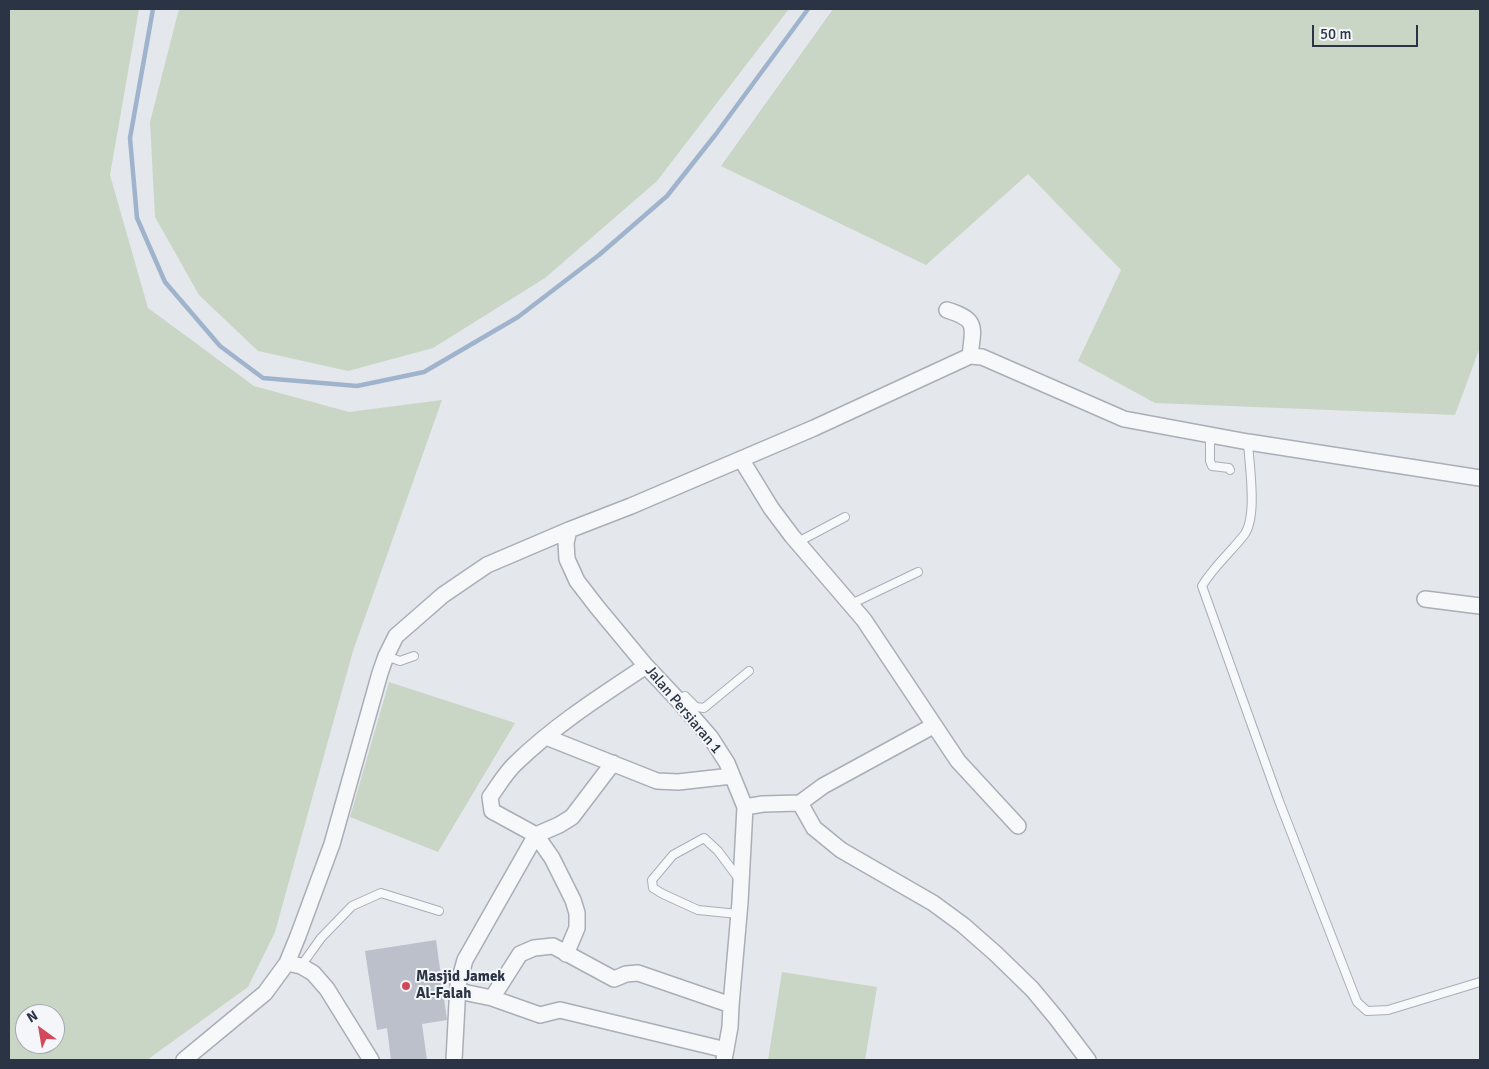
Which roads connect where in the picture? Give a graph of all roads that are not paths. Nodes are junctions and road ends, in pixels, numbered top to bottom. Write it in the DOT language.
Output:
graph roads {
  1 [pos="947,310"];
  2 [pos="970,356"];
  3 [pos="1210,435"];
  4 [pos="1248,442"];
  5 [pos="741,459"];
  6 [pos="1230,470"];
  7 [pos="1480,478"];
  8 [pos="846,517"];
  9 [pos="568,530"];
  10 [pos="798,542"];
  11 [pos="918,572"];
  12 [pos="1425,599"];
  13 [pos="851,604"];
  14 [pos="1480,606"];
  15 [pos="386,656"];
  16 [pos="414,656"];
  17 [pos="646,666"];
  18 [pos="749,671"];
  19 [pos="682,698"];
  20 [pos="933,726"];
  21 [pos="546,737"];
  22 [pos="613,763"];
  23 [pos="732,776"];
  24 [pos="800,803"];
  25 [pos="745,807"];
  26 [pos="1018,826"];
  27 [pos="536,835"];
  28 [pos="741,881"];
  29 [pos="439,911"];
  30 [pos="738,914"];
  31 [pos="566,954"];
  32 [pos="294,964"];
  33 [pos="1480,982"];
  34 [pos="458,991"];
  35 [pos="492,998"];
  36 [pos="732,1005"];
  37 [pos="725,1055"];
  38 [pos="184,1060"];
  39 [pos="372,1060"];
  40 [pos="454,1060"];
  41 [pos="1088,1060"];
  1 -- 2 [label="street"];
  2 -- 3 [label="street"];
  2 -- 5 [label="street"];
  3 -- 4 [label="street"];
  3 -- 6 [label="lane"];
  4 -- 7 [label="street"];
  4 -- 33 [label="lane"];
  5 -- 9 [label="street"];
  5 -- 10 [label="street"];
  8 -- 10 [label="lane"];
  9 -- 15 [label="street"];
  9 -- 17 [label="street, Jalan Persiaran 1"];
  10 -- 13 [label="street"];
  11 -- 13 [label="lane"];
  12 -- 14 [label="street"];
  13 -- 20 [label="street"];
  15 -- 16 [label="lane"];
  15 -- 32 [label="street"];
  17 -- 19 [label="street, Jalan Persiaran 1"];
  17 -- 21 [label="street"];
  18 -- 19 [label="lane"];
  19 -- 23 [label="street, Jalan Persiaran 1"];
  20 -- 24 [label="street"];
  20 -- 26 [label="street"];
  21 -- 22 [label="street"];
  21 -- 27 [label="street"];
  22 -- 23 [label="street"];
  22 -- 27 [label="street"];
  23 -- 25 [label="street, Jalan Persiaran 1"];
  24 -- 25 [label="street"];
  24 -- 41 [label="street"];
  25 -- 28 [label="street, Jalan Persiaran 1"];
  27 -- 31 [label="street"];
  27 -- 34 [label="street"];
  28 -- 30 [label="street, Jalan Persiaran 1"];
  28 -- 30 [label="lane"];
  29 -- 32 [label="lane"];
  30 -- 36 [label="street, Jalan Persiaran 1"];
  31 -- 35 [label="street"];
  31 -- 36 [label="street"];
  32 -- 38 [label="street"];
  32 -- 39 [label="street"];
  34 -- 35 [label="street"];
  34 -- 40 [label="street"];
  35 -- 37 [label="street"];
  36 -- 37 [label="street, Jalan Persiaran 1"];
}
